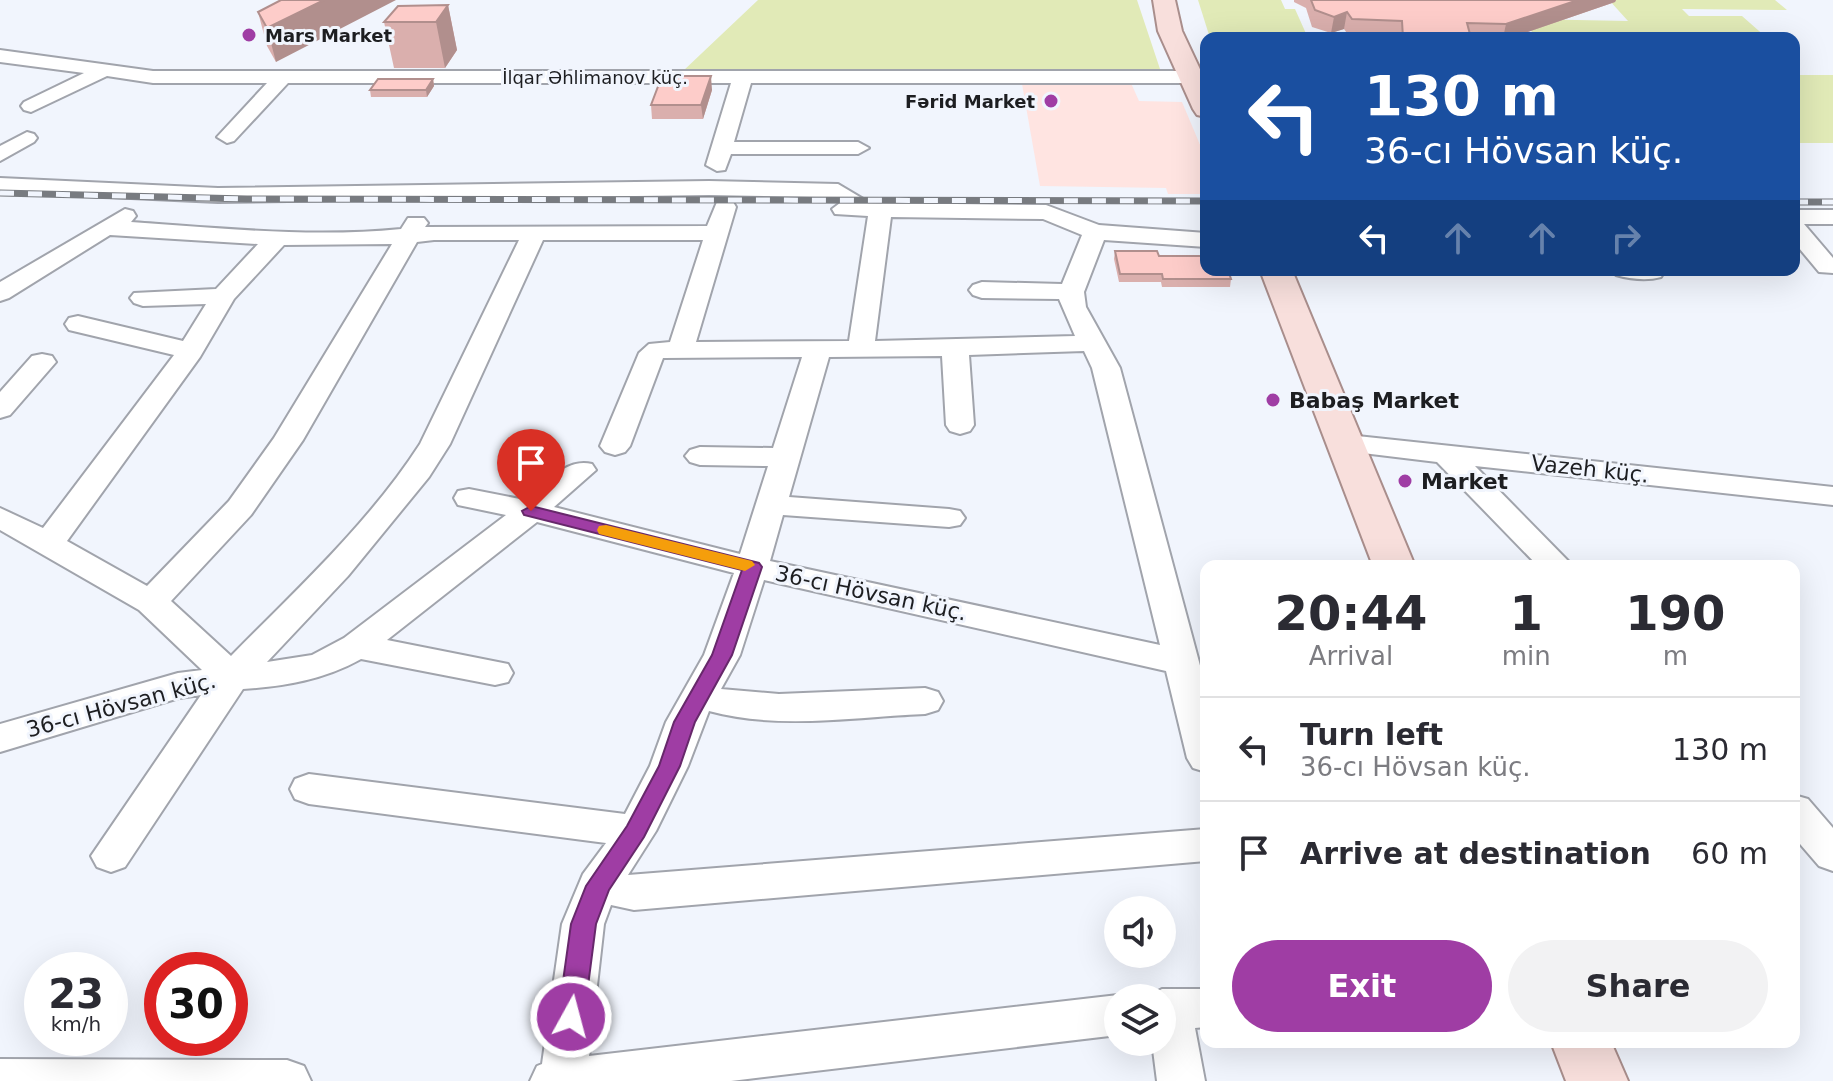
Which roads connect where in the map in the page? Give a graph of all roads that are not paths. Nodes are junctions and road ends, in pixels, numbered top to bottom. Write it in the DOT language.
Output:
graph roads {
  1 [pos="1164,0"];
  2 [pos="2,57"];
  3 [pos="103,71"];
  4 [pos="627,76"];
  5 [pos="743,76"];
  6 [pos="1191,77"];
  7 [pos="282,78"];
  8 [pos="1200,96"];
  9 [pos="618,97"];
  10 [pos="31,106"];
  11 [pos="227,137"];
  12 [pos="27,138"];
  13 [pos="858,148"];
  14 [pos="0,155"];
  15 [pos="719,156"];
  16 [pos="841,165"];
  17 [pos="515,169"];
  18 [pos="404,171"];
  19 [pos="502,193"];
  20 [pos="388,194"];
  21 [pos="4,197"];
  22 [pos="717,198"];
  23 [pos="429,204"];
  24 [pos="612,204"];
  25 [pos="342,205"];
  26 [pos="478,205"];
  27 [pos="873,209"];
  28 [pos="1800,217"];
  29 [pos="1833,217"];
  30 [pos="107,228"];
  31 [pos="1095,232"];
  32 [pos="715,233"];
  33 [pos="534,234"];
  34 [pos="1800,234"];
  35 [pos="278,237"];
  36 [pos="406,237"];
  37 [pos="1200,240"];
  38 [pos="1828,267"];
  39 [pos="1278,276"];
  40 [pos="982,290"];
  41 [pos="1071,292"];
  42 [pos="0,293"];
  43 [pos="223,296"];
  44 [pos="143,298"];
  45 [pos="78,324"];
  46 [pos="1094,343"];
  47 [pos="681,348"];
  48 [pos="818,348"];
  49 [pos="861,348"];
  50 [pos="955,348"];
  51 [pos="191,351"];
  52 [pos="42,362"];
  53 [pos="0,409"];
  54 [pos="960,425"];
  55 [pos="1348,444"];
  56 [pos="615,446"];
  57 [pos="1445,454"];
  58 [pos="700,456"];
  59 [pos="785,457"];
  60 [pos="581,470"];
  61 [pos="1833,496"];
  62 [pos="469,498"];
  63 [pos="771,505"];
  64 [pos="531,511"];
  65 [pos="0,517"];
  66 [pos="949,518"];
  67 [pos="47,544"];
  68 [pos="1392,560"];
  69 [pos="1551,560"];
  70 [pos="752,567"];
  71 [pos="151,602"];
  72 [pos="356,646"];
  73 [pos="1181,662"];
  74 [pos="495,673"];
  75 [pos="232,677"];
  76 [pos="699,696"];
  77 [pos="925,701"];
  78 [pos="1200,735"];
  79 [pos="0,738"];
  80 [pos="309,789"];
  81 [pos="1800,817"];
  82 [pos="636,831"];
  83 [pos="1200,846"];
  84 [pos="1833,855"];
  85 [pos="111,856"];
  86 [pos="598,886"];
  87 [pos="1179,1009"];
  88 [pos="1104,1017"];
  89 [pos="1583,1048"];
  90 [pos="13,1080"];
  91 [pos="563,1080"];
  92 [pos="287,1081"];
  93 [pos="554,1081"];
  94 [pos="1181,1081"];
  95 [pos="1597,1081"];
  1 -- 6 [label="main road"];
  2 -- 3 [label="street, İlqar Əhlimanov küç."];
  3 -- 7 [label="street, İlqar Əhlimanov küç."];
  3 -- 10 [label="street"];
  4 -- 5 [label="street, İlqar Əhlimanov küç."];
  4 -- 7 [label="street, İlqar Əhlimanov küç."];
  4 -- 9 [label="street"];
  5 -- 6 [label="street, İlqar Əhlimanov küç."];
  5 -- 15 [label="street"];
  6 -- 8 [label="main road"];
  7 -- 11 [label="street"];
  12 -- 14 [label="street"];
  13 -- 15 [label="street"];
  15 -- 16 [label="street"];
  15 -- 22 [label="street"];
  17 -- 19 [label="street"];
  18 -- 20 [label="street"];
  19 -- 20 [label="street"];
  19 -- 22 [label="street"];
  20 -- 21 [label="street"];
  21 -- 30 [label="street"];
  22 -- 24 [label="street"];
  22 -- 27 [label="street"];
  22 -- 32 [label="street"];
  23 -- 25 [label="street"];
  23 -- 26 [label="street"];
  23 -- 36 [label="street"];
  27 -- 31 [label="street"];
  27 -- 49 [label="street"];
  28 -- 29 [label="street"];
  30 -- 35 [label="street"];
  30 -- 42 [label="street"];
  31 -- 37 [label="street"];
  31 -- 41 [label="street"];
  32 -- 33 [label="street"];
  32 -- 47 [label="street"];
  33 -- 36 [label="street"];
  33 -- 75 [label="street"];
  34 -- 38 [label="street"];
  35 -- 36 [label="street"];
  35 -- 43 [label="street"];
  36 -- 71 [label="street"];
  39 -- 55 [label="main road"];
  40 -- 41 [label="street"];
  41 -- 46 [label="street"];
  43 -- 44 [label="street"];
  43 -- 51 [label="street"];
  45 -- 51 [label="street"];
  46 -- 50 [label="street"];
  46 -- 73 [label="street"];
  47 -- 48 [label="street"];
  47 -- 56 [label="street"];
  48 -- 49 [label="street"];
  48 -- 59 [label="street"];
  49 -- 50 [label="street"];
  50 -- 54 [label="street"];
  51 -- 67 [label="street"];
  52 -- 53 [label="street"];
  55 -- 57 [label="street, Vazeh küç."];
  55 -- 68 [label="main road"];
  57 -- 61 [label="street, Vazeh küç."];
  57 -- 69 [label="street"];
  58 -- 59 [label="street"];
  59 -- 63 [label="street"];
  60 -- 64 [label="street"];
  62 -- 64 [label="street"];
  63 -- 66 [label="street"];
  63 -- 70 [label="street"];
  64 -- 70 [label="street, 36-cı Hövsan küç."];
  64 -- 72 [label="street, 36-cı Hövsan küç."];
  65 -- 67 [label="street"];
  67 -- 71 [label="street"];
  70 -- 73 [label="street, 36-cı Hövsan küç."];
  70 -- 76 [label="street"];
  71 -- 75 [label="street"];
  72 -- 74 [label="street"];
  72 -- 75 [label="street, 36-cı Hövsan küç."];
  73 -- 78 [label="street"];
  75 -- 79 [label="street, 36-cı Hövsan küç."];
  75 -- 85 [label="street"];
  76 -- 77 [label="street"];
  76 -- 82 [label="street"];
  80 -- 82 [label="street"];
  81 -- 84 [label="street"];
  82 -- 86 [label="street"];
  83 -- 86 [label="street"];
  86 -- 91 [label="street"];
  87 -- 94 [label="street"];
  88 -- 91 [label="street"];
  89 -- 95 [label="main road"];
  90 -- 92 [label="street"];
  91 -- 93 [label="street"];
}
